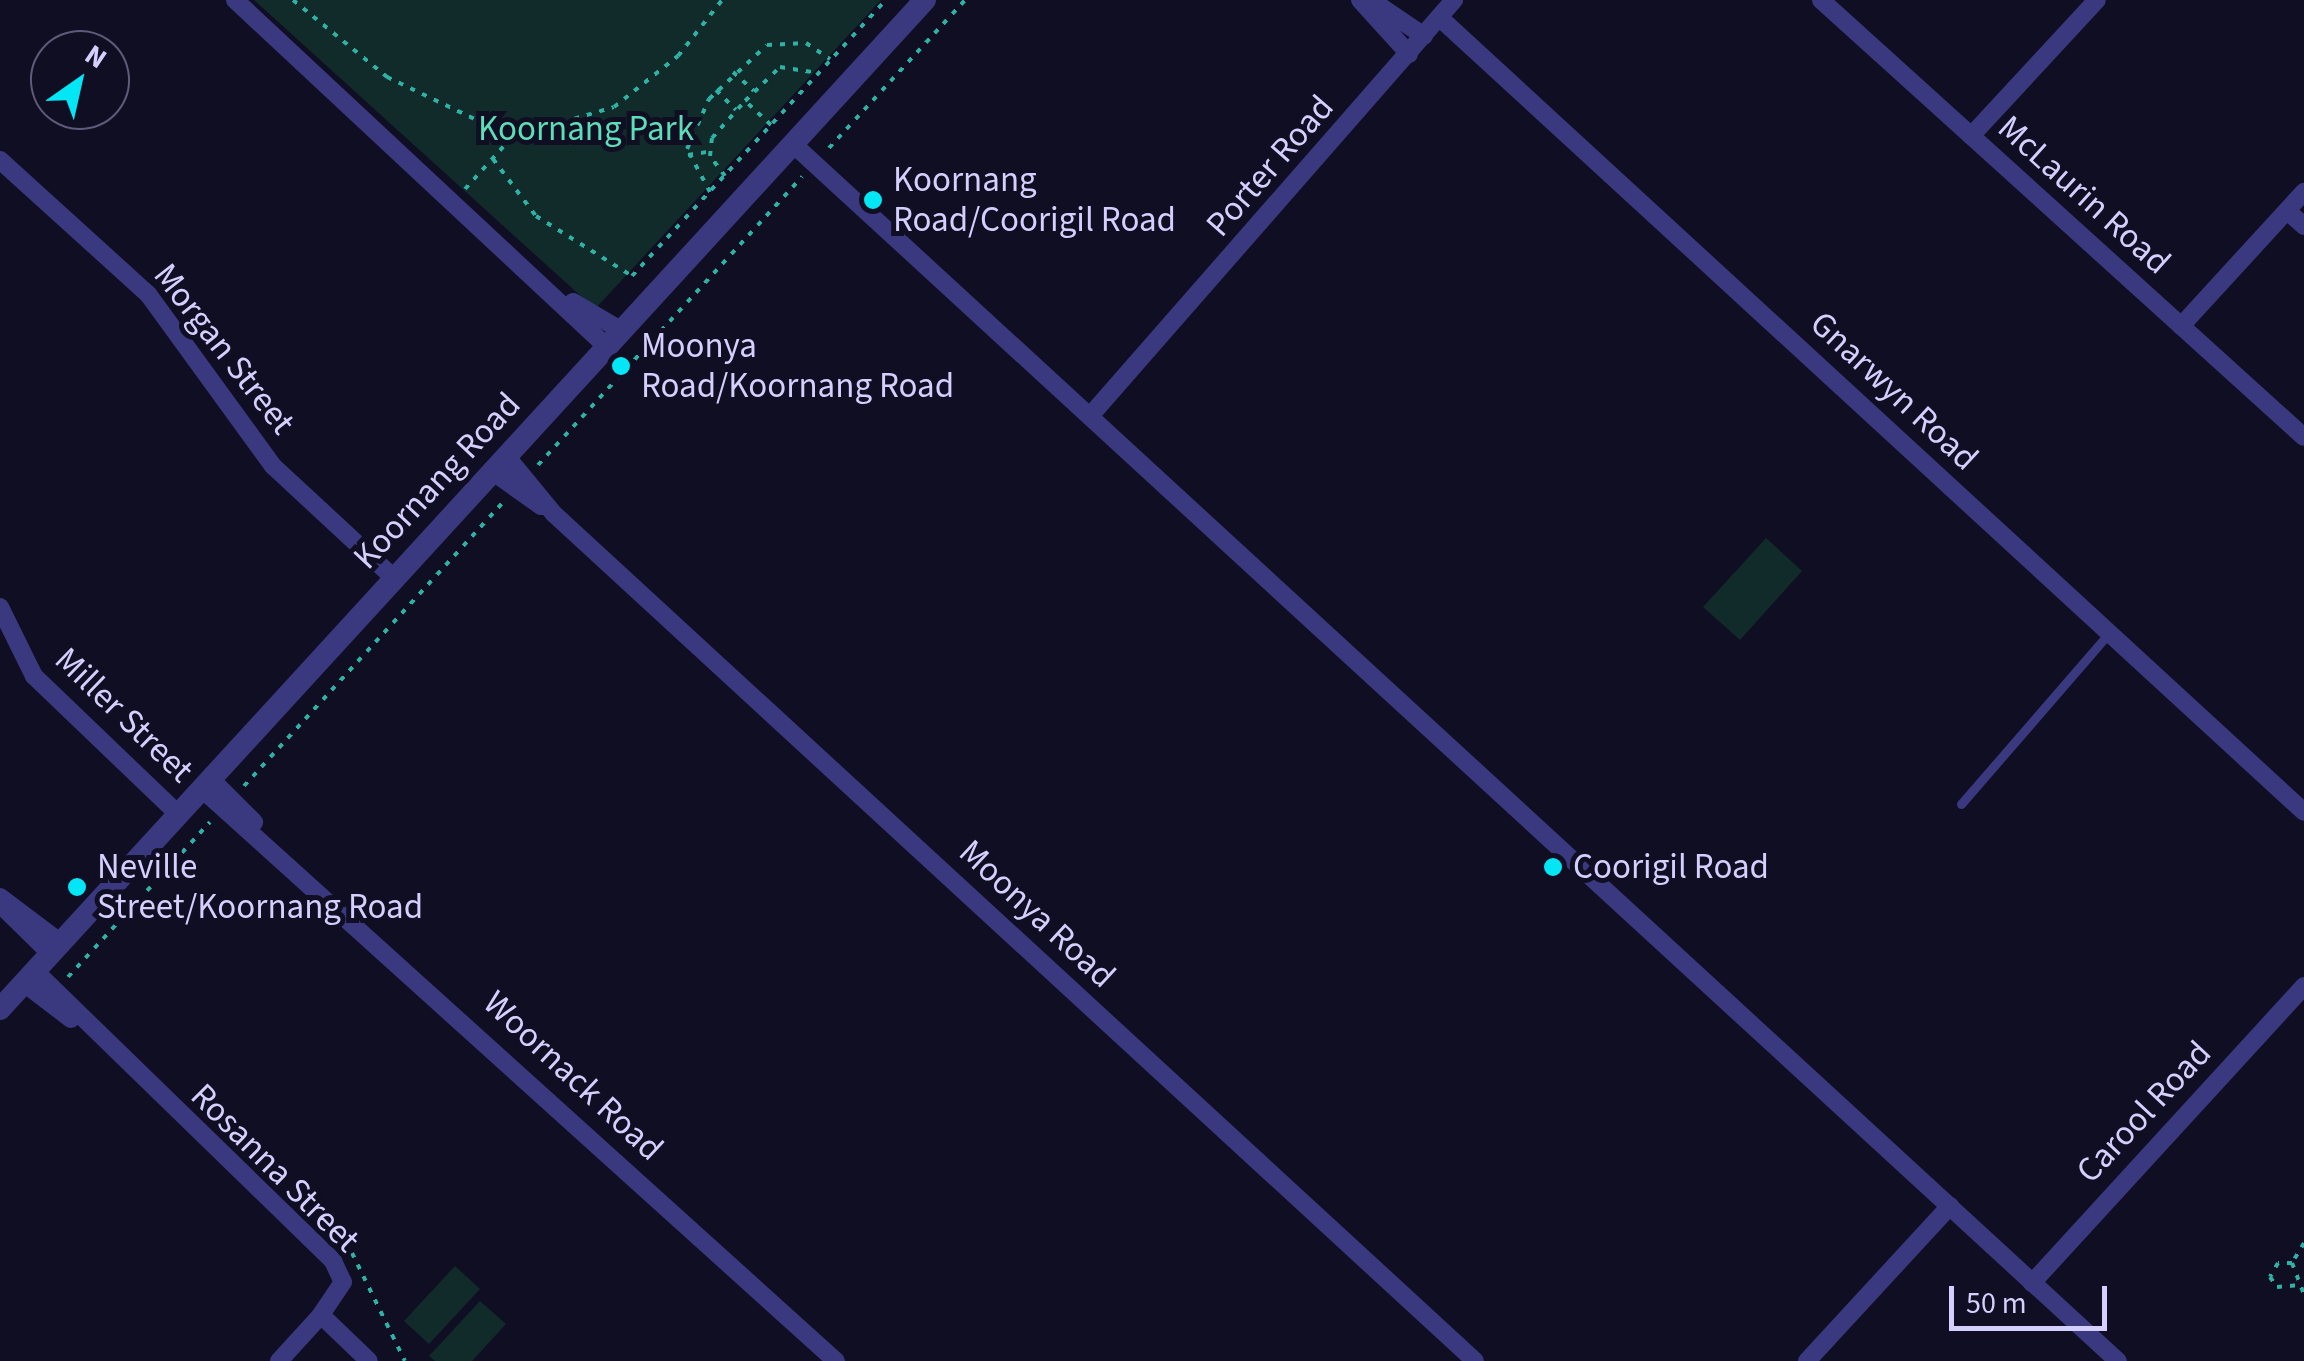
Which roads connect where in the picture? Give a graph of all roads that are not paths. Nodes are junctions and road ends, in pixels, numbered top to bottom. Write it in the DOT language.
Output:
graph roads {
  1 [pos="235,0"];
  2 [pos="925,0"];
  3 [pos="1360,0"];
  4 [pos="1370,0"];
  5 [pos="1454,0"];
  6 [pos="1821,0"];
  7 [pos="2097,0"];
  8 [pos="1440,18"];
  9 [pos="1424,36"];
  10 [pos="1409,54"];
  11 [pos="1971,136"];
  12 [pos="793,144"];
  13 [pos="0,160"];
  14 [pos="2304,192"];
  15 [pos="2287,211"];
  16 [pos="2304,226"];
  17 [pos="2181,326"];
  18 [pos="615,339"];
  19 [pos="1090,416"];
  20 [pos="2304,438"];
  21 [pos="500,465"];
  22 [pos="395,579"];
  23 [pos="0,607"];
  24 [pos="2109,633"];
  25 [pos="206,784"];
  26 [pos="1961,804"];
  27 [pos="2304,812"];
  28 [pos="179,815"];
  29 [pos="0,900"];
  30 [pos="43,963"];
  31 [pos="2304,986"];
  32 [pos="0,1010"];
  33 [pos="1950,1206"];
  34 [pos="2032,1283"];
  35 [pos="320,1316"];
  36 [pos="279,1361"];
  37 [pos="368,1361"];
  38 [pos="836,1361"];
  39 [pos="1475,1361"];
  40 [pos="1807,1361"];
  41 [pos="2118,1361"];
  1 -- 18 [label="street"];
  2 -- 12 [label="street, Koornang Road"];
  3 -- 10 [label="street"];
  4 -- 9 [label="street"];
  5 -- 8 [label="street, Porter Road"];
  6 -- 11 [label="street, McLaurin Road"];
  7 -- 11 [label="street"];
  8 -- 9 [label="street, Porter Road"];
  8 -- 24 [label="street, Gnarwyn Road"];
  9 -- 10 [label="street, Porter Road"];
  10 -- 19 [label="street, Porter Road"];
  11 -- 17 [label="street, McLaurin Road"];
  12 -- 18 [label="street, Koornang Road"];
  12 -- 19 [label="street"];
  13 -- 22 [label="street, Morgan Street"];
  14 -- 15 [label="street"];
  15 -- 16 [label="street"];
  15 -- 17 [label="street"];
  17 -- 20 [label="street, McLaurin Road"];
  18 -- 21 [label="street, Koornang Road"];
  19 -- 33 [label="street"];
  21 -- 22 [label="street, Koornang Road"];
  21 -- 39 [label="street, Moonya Road"];
  22 -- 25 [label="street, Koornang Road"];
  23 -- 28 [label="street, Miller Street"];
  24 -- 26 [label="lane"];
  24 -- 27 [label="street, Gnarwyn Road"];
  25 -- 28 [label="street, Koornang Road"];
  25 -- 38 [label="street, Woornack Road"];
  28 -- 30 [label="street, Koornang Road"];
  29 -- 30 [label="street, Rosanna Street"];
  30 -- 32 [label="street, Koornang Road"];
  30 -- 35 [label="street, Rosanna Street"];
  31 -- 34 [label="street, Carool Road"];
  33 -- 34 [label="street"];
  33 -- 40 [label="street"];
  34 -- 41 [label="street"];
  35 -- 36 [label="street"];
  35 -- 37 [label="street"];
}
